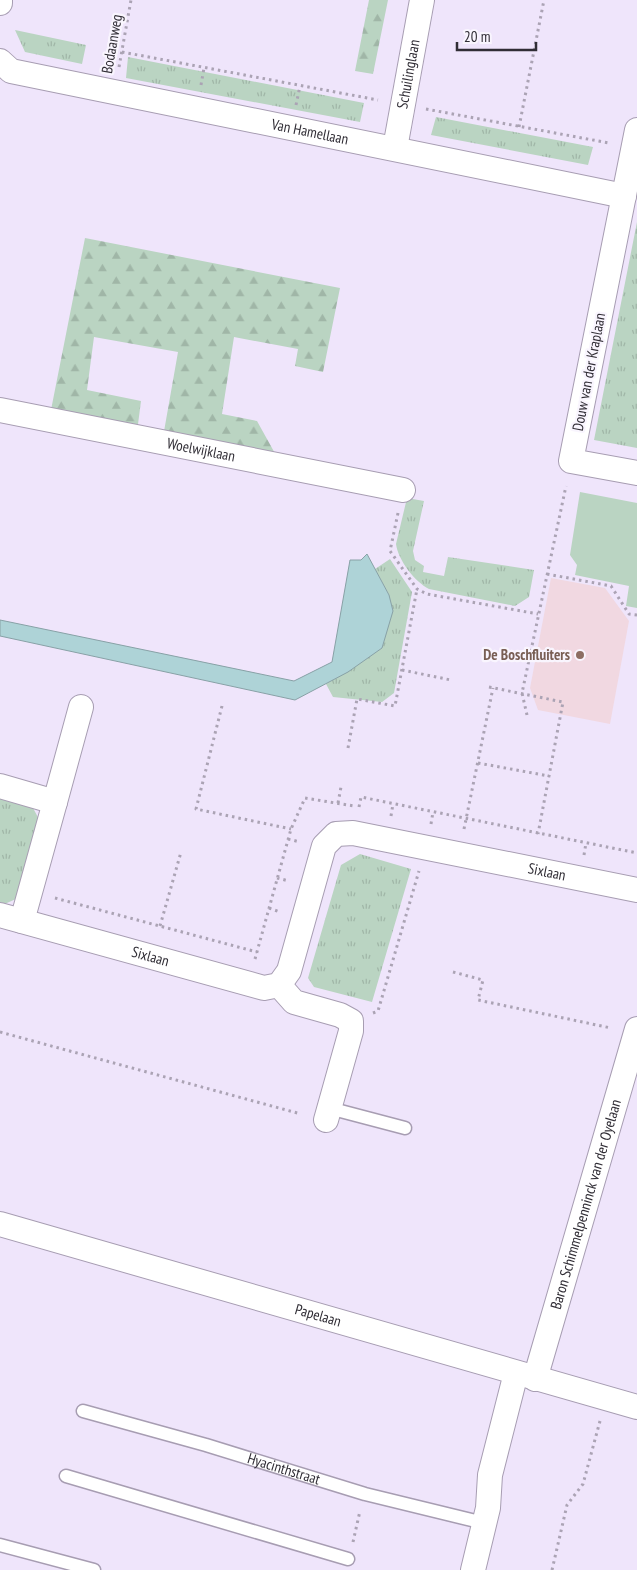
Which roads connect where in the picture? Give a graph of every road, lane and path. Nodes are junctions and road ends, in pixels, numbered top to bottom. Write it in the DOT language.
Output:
graph roads {
  1 [pos="131,0"];
  2 [pos="422,0"];
  3 [pos="544,0"];
  4 [pos="0,61"];
  5 [pos="115,92"];
  6 [pos="520,127"];
  7 [pos="637,130"];
  8 [pos="395,148"];
  9 [pos="624,196"];
  10 [pos="0,410"];
  11 [pos="571,461"];
  12 [pos="637,473"];
  13 [pos="403,490"];
  14 [pos="547,574"];
  15 [pos="417,589"];
  16 [pos="538,614"];
  17 [pos="637,615"];
  18 [pos="402,670"];
  19 [pos="451,680"];
  20 [pos="522,693"];
  21 [pos="222,706"];
  22 [pos="81,707"];
  23 [pos="527,715"];
  24 [pos="348,748"];
  25 [pos="478,763"];
  26 [pos="549,776"];
  27 [pos="0,786"];
  28 [pos="341,787"];
  29 [pos="55,802"];
  30 [pos="338,804"];
  31 [pos="359,807"];
  32 [pos="466,819"];
  33 [pos="290,829"];
  34 [pos="538,834"];
  35 [pos="426,848"];
  36 [pos="181,852"];
  37 [pos="637,853"];
  38 [pos="459,854"];
  39 [pos="637,890"];
  40 [pos="30,891"];
  41 [pos="11,918"];
  42 [pos="160,926"];
  43 [pos="257,952"];
  44 [pos="453,972"];
  45 [pos="280,985"];
  46 [pos="351,1021"];
  47 [pos="636,1031"];
  48 [pos="0,1032"];
  49 [pos="327,1114"];
  50 [pos="405,1128"];
  51 [pos="0,1224"];
  52 [pos="526,1376"];
  53 [pos="606,1398"];
  54 [pos="637,1407"];
  55 [pos="83,1411"];
  56 [pos="66,1476"];
  57 [pos="365,1494"];
  58 [pos="484,1523"];
  59 [pos="0,1545"];
  60 [pos="348,1559"];
  61 [pos="94,1570"];
  62 [pos="473,1570"];
  63 [pos="552,1570"];
  1 -- 5 [label="path, Bodaanweg"];
  2 -- 8 [label="street, Schuilinglaan"];
  3 -- 6 [label="path"];
  4 -- 5 [label="street, Van Hamellaan"];
  5 -- 8 [label="street, Van Hamellaan"];
  7 -- 9 [label="street, Douw van der Kraplaan"];
  8 -- 9 [label="street, Van Hamellaan"];
  9 -- 11 [label="street, Douw van der Kraplaan"];
  10 -- 13 [label="street, Woelwijklaan"];
  11 -- 12 [label="street"];
  11 -- 14 [label="path"];
  13 -- 15 [label="path"];
  14 -- 16 [label="path"];
  14 -- 17 [label="path"];
  15 -- 16 [label="path"];
  15 -- 18 [label="path"];
  16 -- 20 [label="path"];
  18 -- 19 [label="path"];
  18 -- 24 [label="path"];
  20 -- 23 [label="path"];
  20 -- 25 [label="path"];
  20 -- 26 [label="path"];
  21 -- 33 [label="path"];
  22 -- 29 [label="street, Sixlaan"];
  25 -- 26 [label="path"];
  25 -- 32 [label="path"];
  26 -- 34 [label="path"];
  27 -- 29 [label="street"];
  28 -- 30 [label="path"];
  29 -- 40 [label="street, Sixlaan"];
  31 -- 32 [label="path"];
  32 -- 34 [label="path"];
  32 -- 38 [label="path"];
  34 -- 37 [label="path"];
  35 -- 38 [label="street, Sixlaan"];
  35 -- 45 [label="street, Sixlaan"];
  35 -- 46 [label="path"];
  36 -- 42 [label="path"];
  38 -- 39 [label="street, Sixlaan"];
  40 -- 41 [label="street, Sixlaan"];
  40 -- 42 [label="path"];
  41 -- 45 [label="street, Sixlaan"];
  42 -- 43 [label="path"];
  44 -- 47 [label="path"];
  45 -- 46 [label="street"];
  46 -- 49 [label="street"];
  47 -- 52 [label="street, Baron Schimmelpenninck van der Oyelaan"];
  48 -- 49 [label="path"];
  49 -- 50 [label="lane"];
  51 -- 52 [label="street, Papelaan"];
  52 -- 53 [label="street, Papelaan"];
  52 -- 58 [label="street"];
  53 -- 54 [label="street, Papelaan"];
  53 -- 63 [label="path"];
  55 -- 57 [label="lane, Hyacinthstraat"];
  56 -- 60 [label="lane"];
  57 -- 58 [label="lane, Hyacinthstraat"];
  57 -- 60 [label="path"];
  58 -- 62 [label="street"];
  59 -- 61 [label="lane"];
}
